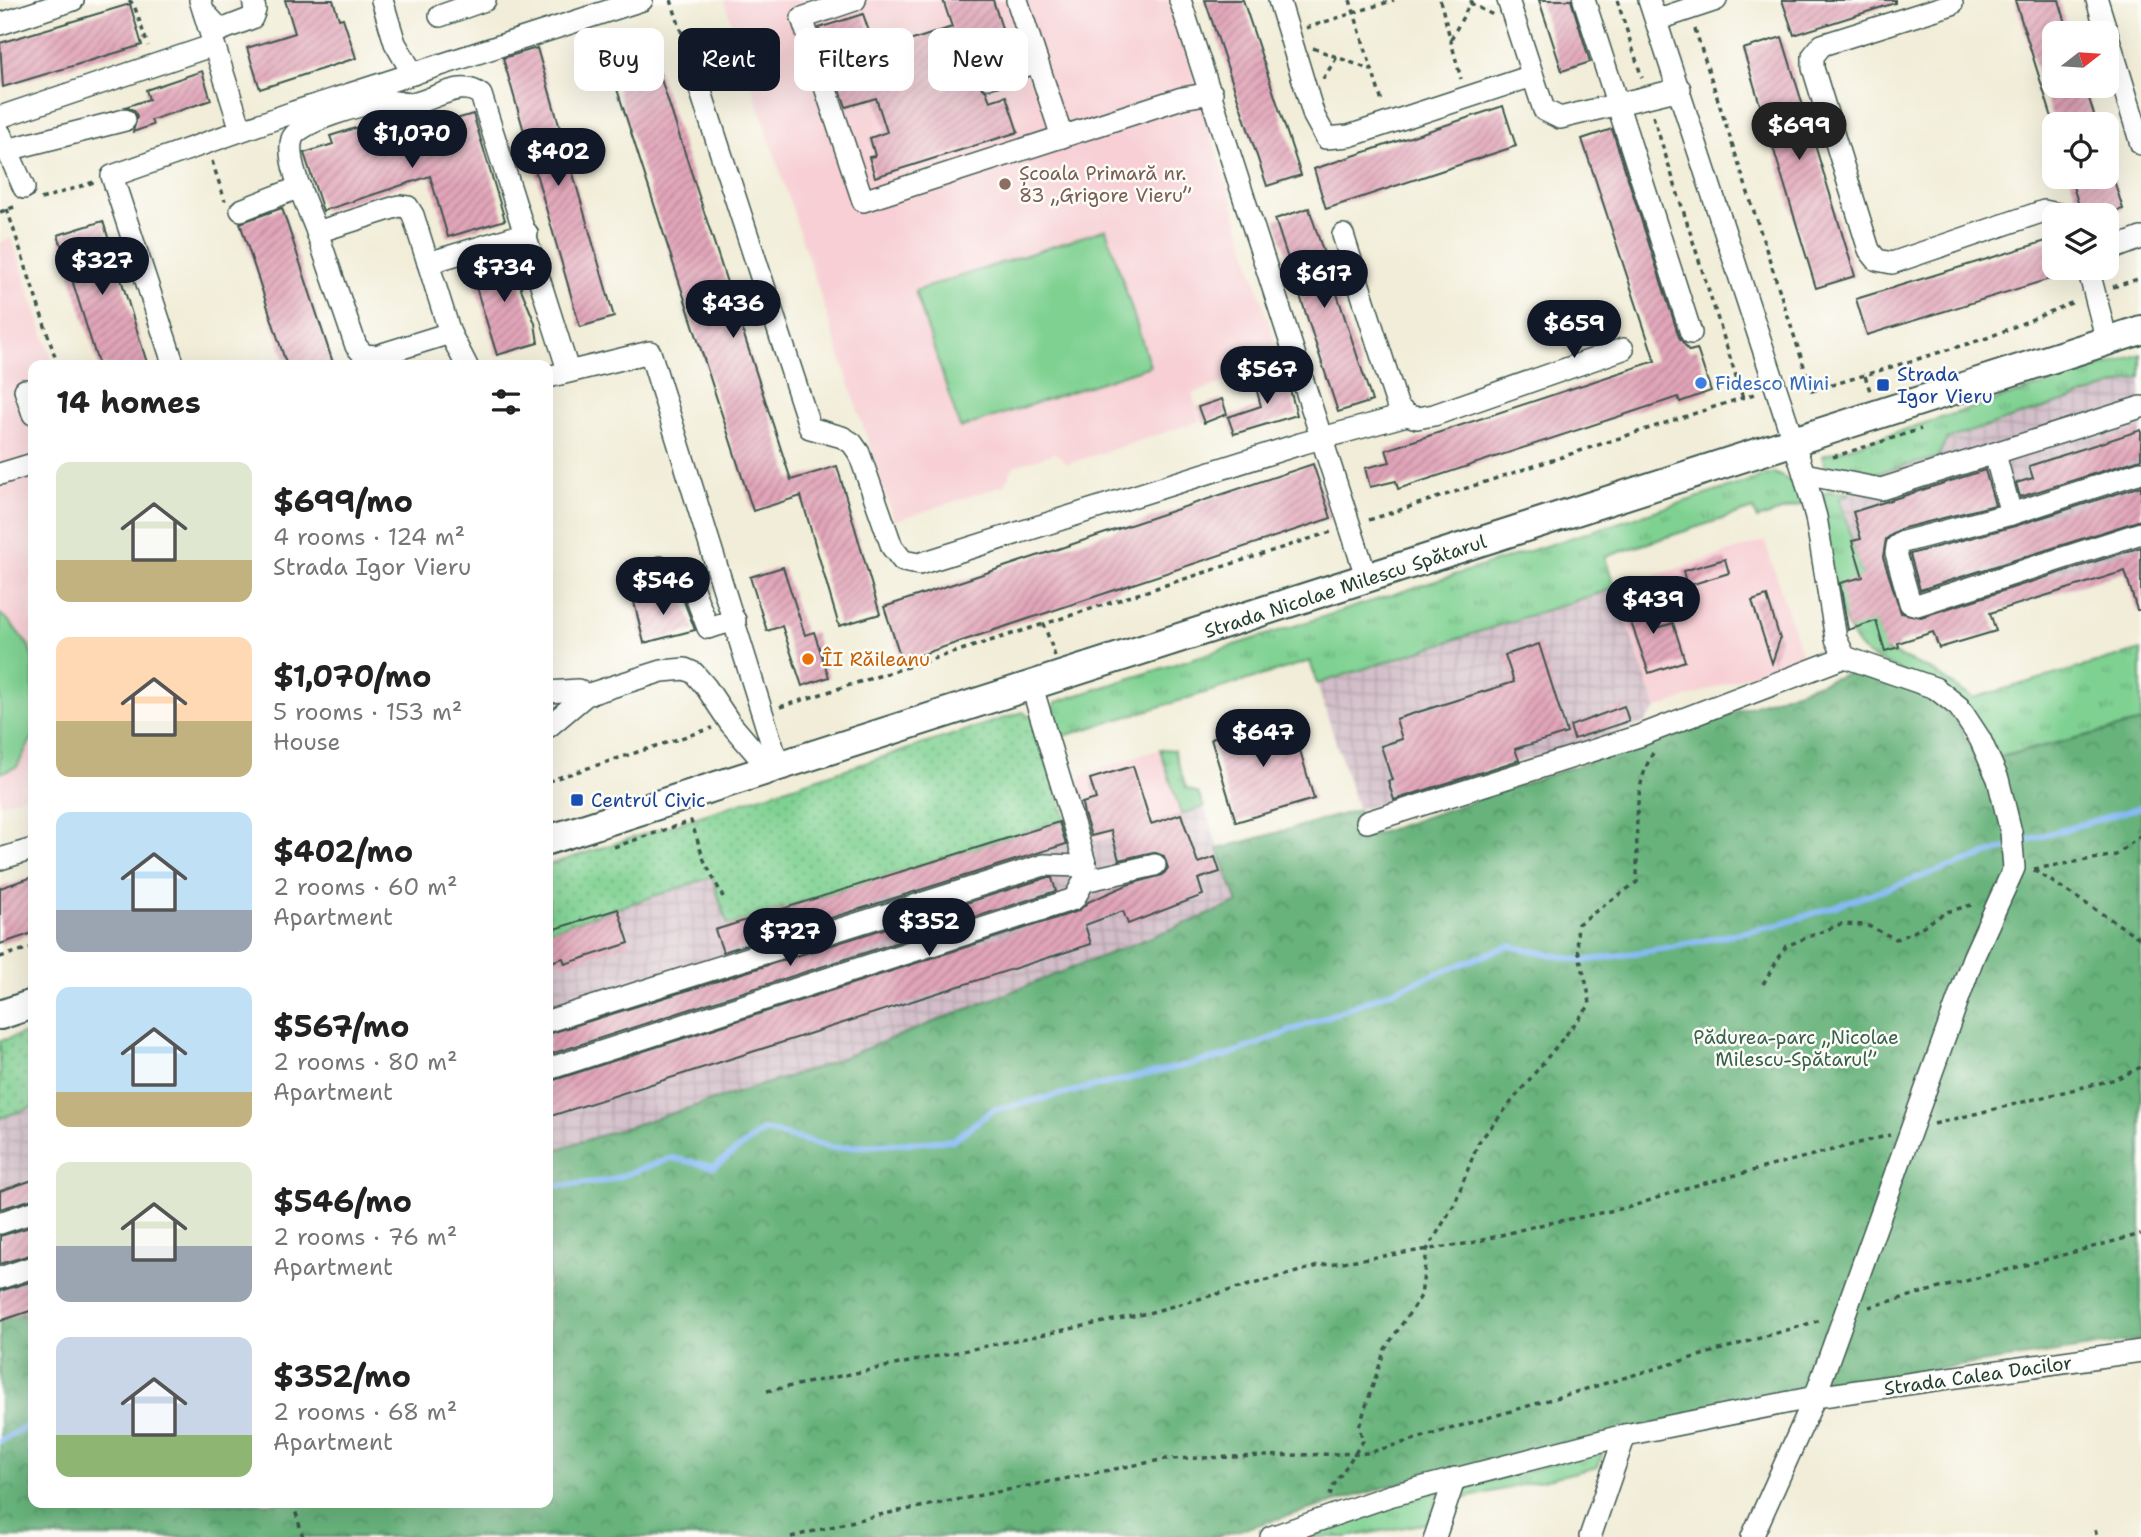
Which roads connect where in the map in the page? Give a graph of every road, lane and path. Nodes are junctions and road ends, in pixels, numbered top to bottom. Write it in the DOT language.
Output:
graph roads {
  1 [pos="73,0"];
  2 [pos="129,0"];
  3 [pos="253,0"];
  4 [pos="382,0"];
  5 [pos="485,0"];
  6 [pos="642,0"];
  7 [pos="671,0"];
  8 [pos="855,0"];
  9 [pos="1017,0"];
  10 [pos="1180,0"];
  11 [pos="1279,0"];
  12 [pos="1350,0"];
  13 [pos="1394,0"];
  14 [pos="1440,0"];
  15 [pos="1472,0"];
  16 [pos="1508,0"];
  17 [pos="1584,0"];
  18 [pos="1617,0"];
  19 [pos="1716,0"];
  20 [pos="2097,0"];
  21 [pos="1952,4"];
  22 [pos="201,5"];
  23 [pos="1689,9"];
  24 [pos="1653,10"];
  25 [pos="1354,13"];
  26 [pos="440,16"];
  27 [pos="0,24"];
  28 [pos="680,28"];
  29 [pos="1290,36"];
  30 [pos="1450,41"];
  31 [pos="214,45"];
  32 [pos="1037,62"];
  33 [pos="155,64"];
  34 [pos="1028,65"];
  35 [pos="1373,70"];
  36 [pos="413,74"];
  37 [pos="1532,76"];
  38 [pos="1680,89"];
  39 [pos="701,91"];
  40 [pos="1212,93"];
  41 [pos="1648,97"];
  42 [pos="1465,98"];
  43 [pos="1617,104"];
  44 [pos="0,117"];
  45 [pos="125,120"];
  46 [pos="1389,123"];
  47 [pos="241,130"];
  48 [pos="1062,136"];
  49 [pos="4,142"];
  50 [pos="2141,144"];
  51 [pos="214,169"];
  52 [pos="112,176"];
  53 [pos="300,187"];
  54 [pos="26,198"];
  55 [pos="8,209"];
  56 [pos="240,210"];
  57 [pos="0,212"];
  58 [pos="2042,212"];
  59 [pos="317,232"];
  60 [pos="527,233"];
  61 [pos="1343,235"];
  62 [pos="2141,239"];
  63 [pos="2119,247"];
  64 [pos="428,263"];
  65 [pos="2141,278"];
  66 [pos="2091,280"];
  67 [pos="2094,292"];
  68 [pos="2141,330"];
  69 [pos="450,333"];
  70 [pos="1691,333"];
  71 [pos="2107,341"];
  72 [pos="1623,349"];
  73 [pos="56,360"];
  74 [pos="172,360"];
  75 [pos="464,360"];
  76 [pos="568,370"];
  77 [pos="553,375"];
  78 [pos="1808,378"];
  79 [pos="1776,387"];
  80 [pos="25,390"];
  81 [pos="1743,398"];
  82 [pos="28,399"];
  83 [pos="2141,407"];
  84 [pos="1407,415"];
  85 [pos="1921,429"];
  86 [pos="1324,437"];
  87 [pos="1794,442"];
  88 [pos="1995,454"];
  89 [pos="1833,457"];
  90 [pos="28,466"];
  91 [pos="2141,472"];
  92 [pos="0,474"];
  93 [pos="1804,474"];
  94 [pos="2011,514"];
  95 [pos="1351,526"];
  96 [pos="2141,533"];
  97 [pos="660,567"];
  98 [pos="1367,579"];
  99 [pos="735,621"];
  100 [pos="1044,624"];
  101 [pos="1845,657"];
  102 [pos="1062,678"];
  103 [pos="1032,687"];
  104 [pos="553,692"];
  105 [pos="586,695"];
  106 [pos="763,712"];
  107 [pos="553,723"];
  108 [pos="730,723"];
  109 [pos="1670,724"];
  110 [pos="779,767"];
  111 [pos="553,779"];
  112 [pos="1367,822"];
  113 [pos="2141,835"];
  114 [pos="553,838"];
  115 [pos="614,847"];
  116 [pos="28,851"];
  117 [pos="0,859"];
  118 [pos="1155,865"];
  119 [pos="2023,868"];
  120 [pos="1085,874"];
  121 [pos="723,897"];
  122 [pos="2000,898"];
  123 [pos="2141,939"];
  124 [pos="28,949"];
  125 [pos="0,957"];
  126 [pos="1763,984"];
  127 [pos="28,1006"];
  128 [pos="0,1015"];
  129 [pos="553,1019"];
  130 [pos="553,1067"];
  131 [pos="2141,1067"];
  132 [pos="1910,1130"];
  133 [pos="28,1214"];
  134 [pos="0,1223"];
  135 [pos="2141,1234"];
  136 [pos="1427,1250"];
  137 [pos="28,1269"];
  138 [pos="0,1278"];
  139 [pos="1845,1312"];
  140 [pos="2141,1351"];
  141 [pos="767,1391"];
  142 [pos="1815,1397"];
  143 [pos="1625,1435"];
  144 [pos="1357,1453"];
  145 [pos="1455,1478"];
  146 [pos="294,1508"];
  147 [pos="1325,1518"];
  148 [pos="2095,1530"];
  149 [pos="303,1537"];
  150 [pos="790,1537"];
  151 [pos="1273,1537"];
  152 [pos="1435,1537"];
  153 [pos="1590,1537"];
  154 [pos="1752,1537"];
  155 [pos="2097,1537"];
  1 -- 27 [label="street"];
  2 -- 33 [label="path"];
  3 -- 22 [label="street"];
  4 -- 36 [label="street"];
  5 -- 26 [label="street"];
  6 -- 36 [label="street"];
  7 -- 28 [label="path"];
  8 -- 48 [label="street"];
  9 -- 32 [label="street"];
  10 -- 40 [label="street"];
  11 -- 29 [label="street"];
  12 -- 25 [label="path"];
  13 -- 25 [label="path"];
  14 -- 30 [label="path"];
  15 -- 30 [label="path"];
  16 -- 37 [label="street"];
  17 -- 43 [label="street"];
  18 -- 41 [label="path"];
  19 -- 23 [label="street"];
  20 -- 50 [label="street"];
  21 -- 58 [label="street"];
  22 -- 31 [label="street"];
  23 -- 24 [label="street"];
  23 -- 78 [label="path"];
  24 -- 38 [label="street"];
  25 -- 29 [label="path"];
  25 -- 35 [label="path"];
  29 -- 35 [label="path"];
  29 -- 46 [label="street"];
  30 -- 42 [label="path"];
  31 -- 33 [label="street"];
  31 -- 47 [label="street"];
  32 -- 34 [label="street"];
  32 -- 48 [label="street"];
  33 -- 44 [label="street"];
  35 -- 46 [label="path"];
  36 -- 47 [label="street"];
  37 -- 42 [label="street"];
  37 -- 43 [label="street"];
  38 -- 41 [label="street"];
  38 -- 79 [label="street"];
  39 -- 86 [label="street"];
  40 -- 48 [label="street"];
  40 -- 86 [label="street"];
  41 -- 43 [label="street"];
  41 -- 81 [label="path"];
  42 -- 46 [label="street"];
  43 -- 70 [label="street"];
  45 -- 49 [label="street"];
  47 -- 52 [label="street"];
  49 -- 54 [label="street"];
  51 -- 56 [label="path"];
  52 -- 54 [label="path"];
  52 -- 74 [label="street"];
  53 -- 56 [label="street"];
  53 -- 59 [label="street"];
  53 -- 60 [label="street"];
  54 -- 55 [label="path"];
  55 -- 57 [label="path"];
  55 -- 73 [label="path"];
  59 -- 64 [label="street"];
  59 -- 69 [label="street"];
  60 -- 64 [label="street"];
  60 -- 76 [label="street"];
  61 -- 84 [label="street"];
  62 -- 63 [label="street"];
  64 -- 69 [label="street"];
  65 -- 67 [label="path"];
  66 -- 67 [label="street"];
  67 -- 71 [label="street"];
  67 -- 78 [label="path"];
  68 -- 71 [label="main road, Strada Nicolae Milescu Spătarul"];
  69 -- 75 [label="street"];
  71 -- 87 [label="main road, Strada Nicolae Milescu Spătarul"];
  72 -- 84 [label="street"];
  76 -- 77 [label="street"];
  76 -- 99 [label="street"];
  78 -- 79 [label="path"];
  79 -- 81 [label="path"];
  79 -- 87 [label="street"];
  80 -- 82 [label="street"];
  81 -- 95 [label="path"];
  83 -- 88 [label="street"];
  84 -- 86 [label="street"];
  85 -- 89 [label="path"];
  86 -- 95 [label="street"];
  87 -- 93 [label="street"];
  87 -- 98 [label="main road, Strada Nicolae Milescu Spătarul"];
  88 -- 93 [label="street"];
  88 -- 94 [label="street"];
  90 -- 92 [label="street"];
  91 -- 94 [label="street"];
  93 -- 101 [label="street"];
  94 -- 96 [label="street"];
  95 -- 98 [label="street"];
  95 -- 100 [label="path"];
  97 -- 99 [label="street"];
  98 -- 102 [label="main road, Strada Nicolae Milescu Spătarul"];
  99 -- 106 [label="street"];
  100 -- 102 [label="path"];
  100 -- 106 [label="path"];
  101 -- 109 [label="street"];
  101 -- 119 [label="street"];
  102 -- 103 [label="main road, Strada Nicolae Milescu Spătarul"];
  103 -- 110 [label="main road, Strada Nicolae Milescu Spătarul"];
  103 -- 120 [label="street"];
  104 -- 105 [label="street"];
  105 -- 107 [label="street"];
  105 -- 108 [label="street"];
  106 -- 110 [label="street"];
  108 -- 110 [label="street"];
  108 -- 111 [label="path"];
  109 -- 112 [label="street"];
  109 -- 136 [label="path"];
  110 -- 114 [label="main road, Strada Nicolae Milescu Spătarul"];
  113 -- 119 [label="path"];
  115 -- 121 [label="path"];
  116 -- 117 [label="street"];
  118 -- 120 [label="street"];
  119 -- 122 [label="street"];
  119 -- 123 [label="path"];
  120 -- 129 [label="street"];
  120 -- 130 [label="street"];
  122 -- 126 [label="path"];
  122 -- 132 [label="street"];
  124 -- 125 [label="path"];
  127 -- 128 [label="main road"];
  131 -- 132 [label="path"];
  132 -- 136 [label="path"];
  132 -- 139 [label="street"];
  133 -- 134 [label="street"];
  135 -- 139 [label="path"];
  136 -- 141 [label="path"];
  136 -- 144 [label="path"];
  137 -- 138 [label="street"];
  139 -- 142 [label="street"];
  139 -- 144 [label="path"];
  140 -- 142 [label="street, Strada Calea Dacilor"];
  142 -- 143 [label="street, Strada Calea Dacilor"];
  142 -- 154 [label="street"];
  143 -- 145 [label="street, Strada Calea Dacilor"];
  143 -- 153 [label="street"];
  144 -- 147 [label="path"];
  144 -- 150 [label="path"];
  145 -- 147 [label="street, Strada Calea Dacilor"];
  145 -- 152 [label="street"];
  146 -- 149 [label="path"];
  147 -- 151 [label="street, Strada Calea Dacilor"];
  148 -- 155 [label="path"];
}
